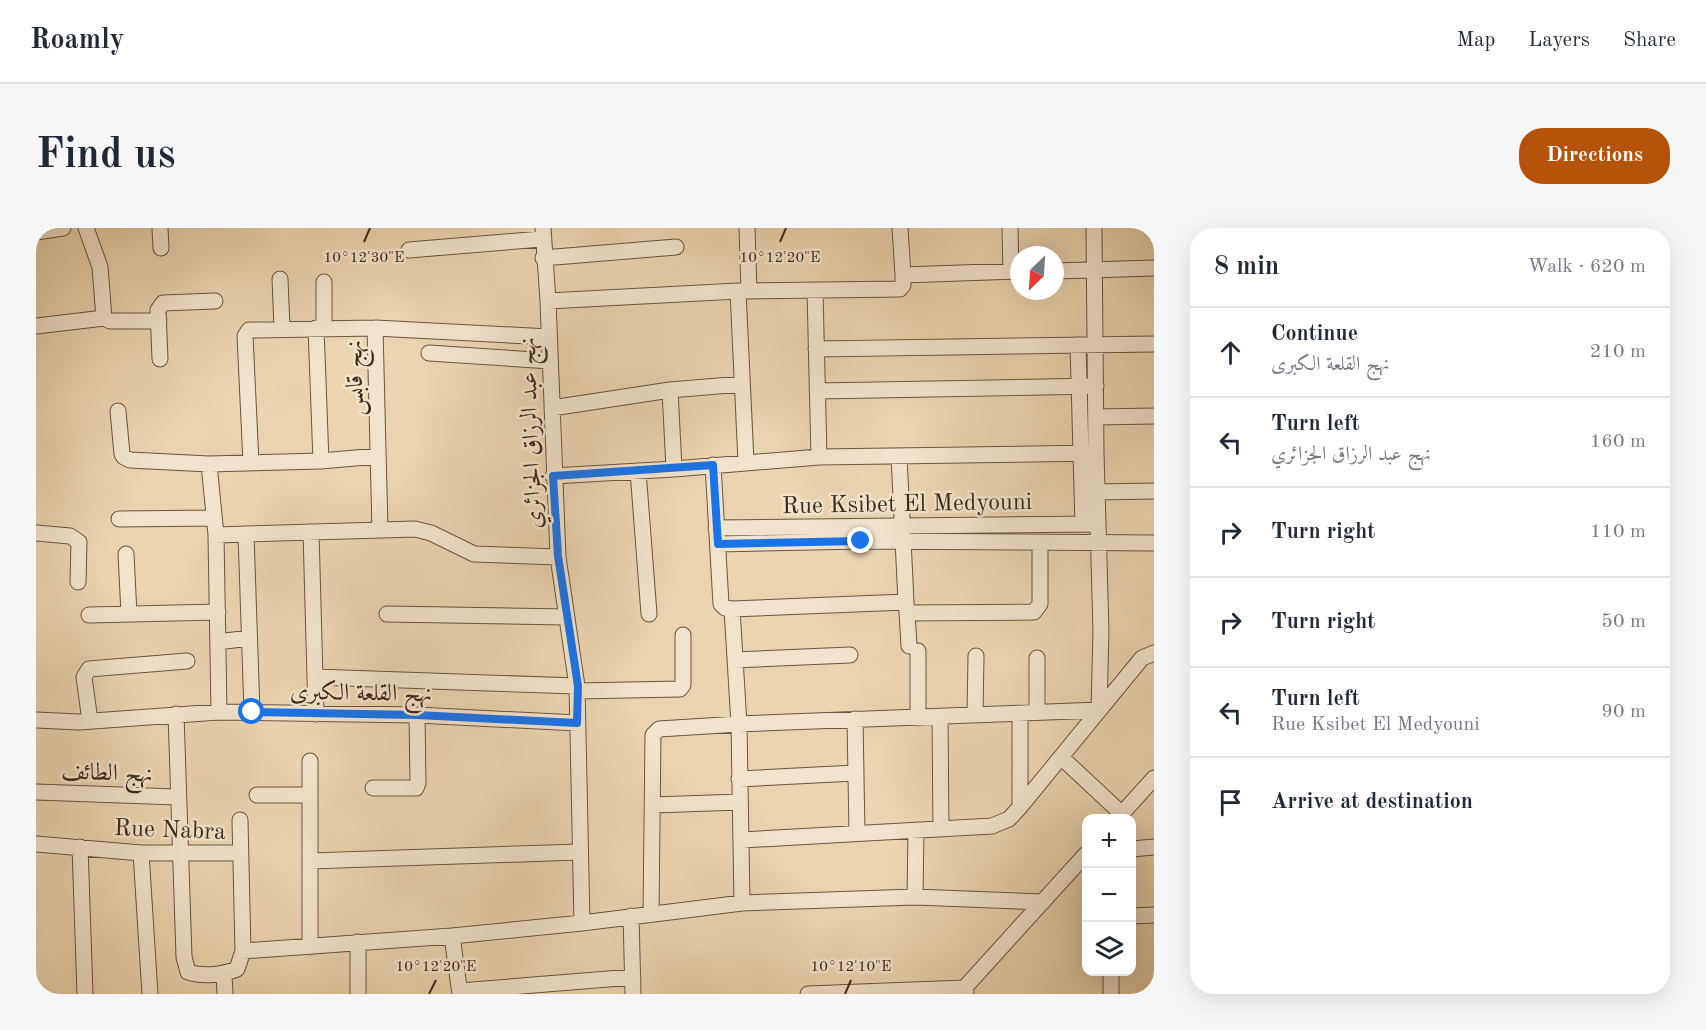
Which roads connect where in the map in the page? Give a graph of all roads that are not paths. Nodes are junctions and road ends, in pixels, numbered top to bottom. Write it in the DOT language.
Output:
graph roads {
  1 [pos="63,228"];
  2 [pos="86,228"];
  3 [pos="160,228"];
  4 [pos="747,228"];
  5 [pos="900,228"];
  6 [pos="1010,228"];
  7 [pos="1094,228"];
  8 [pos="36,232"];
  9 [pos="542,233"];
  10 [pos="1012,246"];
  11 [pos="676,247"];
  12 [pos="161,248"];
  13 [pos="409,249"];
  14 [pos="543,258"];
  15 [pos="1154,268"];
  16 [pos="1010,271"];
  17 [pos="1064,271"];
  18 [pos="1095,271"];
  19 [pos="903,275"];
  20 [pos="280,279"];
  21 [pos="324,282"];
  22 [pos="743,291"];
  23 [pos="815,291"];
  24 [pos="215,301"];
  25 [pos="548,301"];
  26 [pos="104,318"];
  27 [pos="159,321"];
  28 [pos="36,326"];
  29 [pos="282,328"];
  30 [pos="320,328"];
  31 [pos="375,328"];
  32 [pos="549,337"];
  33 [pos="1154,344"];
  34 [pos="1078,345"];
  35 [pos="1097,345"];
  36 [pos="816,349"];
  37 [pos="429,352"];
  38 [pos="160,359"];
  39 [pos="550,361"];
  40 [pos="742,384"];
  41 [pos="1079,386"];
  42 [pos="1096,386"];
  43 [pos="670,390"];
  44 [pos="817,391"];
  45 [pos="552,408"];
  46 [pos="118,411"];
  47 [pos="1154,416"];
  48 [pos="1097,417"];
  49 [pos="1080,453"];
  50 [pos="1096,453"];
  51 [pos="378,456"];
  52 [pos="899,456"];
  53 [pos="819,457"];
  54 [pos="321,461"];
  55 [pos="746,462"];
  56 [pos="251,463"];
  57 [pos="209,464"];
  58 [pos="713,465"];
  59 [pos="674,469"];
  60 [pos="638,471"];
  61 [pos="553,476"];
  62 [pos="1154,491"];
  63 [pos="1097,492"];
  64 [pos="214,518"];
  65 [pos="118,519"];
  66 [pos="1091,524"];
  67 [pos="902,526"];
  68 [pos="716,528"];
  69 [pos="380,530"];
  70 [pos="311,532"];
  71 [pos="36,533"];
  72 [pos="246,534"];
  73 [pos="216,535"];
  74 [pos="902,542"];
  75 [pos="1040,542"];
  76 [pos="1099,543"];
  77 [pos="1154,543"];
  78 [pos="718,544"];
  79 [pos="126,554"];
  80 [pos="558,556"];
  81 [pos="78,582"];
  82 [pos="907,608"];
  83 [pos="732,609"];
  84 [pos="218,612"];
  85 [pos="129,614"];
  86 [pos="387,614"];
  87 [pos="649,614"];
  88 [pos="89,615"];
  89 [pos="566,617"];
  90 [pos="683,635"];
  91 [pos="249,638"];
  92 [pos="218,642"];
  93 [pos="1154,653"];
  94 [pos="850,655"];
  95 [pos="976,656"];
  96 [pos="1037,658"];
  97 [pos="735,660"];
  98 [pos="187,661"];
  99 [pos="315,677"];
  100 [pos="577,689"];
  101 [pos="1100,710"];
  102 [pos="219,712"];
  103 [pos="252,712"];
  104 [pos="1037,712"];
  105 [pos="176,714"];
  106 [pos="316,714"];
  107 [pos="975,714"];
  108 [pos="1020,714"];
  109 [pos="417,715"];
  110 [pos="940,717"];
  111 [pos="918,718"];
  112 [pos="855,719"];
  113 [pos="36,720"];
  114 [pos="90,721"];
  115 [pos="577,723"];
  116 [pos="738,724"];
  117 [pos="1060,757"];
  118 [pos="310,760"];
  119 [pos="855,773"];
  120 [pos="1154,778"];
  121 [pos="739,779"];
  122 [pos="373,788"];
  123 [pos="36,792"];
  124 [pos="257,795"];
  125 [pos="309,795"];
  126 [pos="177,797"];
  127 [pos="740,802"];
  128 [pos="653,805"];
  129 [pos="1020,807"];
  130 [pos="1118,814"];
  131 [pos="1122,814"];
  132 [pos="240,820"];
  133 [pos="941,829"];
  134 [pos="916,832"];
  135 [pos="857,833"];
  136 [pos="742,840"];
  137 [pos="36,844"];
  138 [pos="80,847"];
  139 [pos="1154,847"];
  140 [pos="1136,849"];
  141 [pos="579,852"];
  142 [pos="141,853"];
  143 [pos="240,853"];
  144 [pos="179,855"];
  145 [pos="1082,858"];
  146 [pos="310,861"];
  147 [pos="915,897"];
  148 [pos="1043,902"];
  149 [pos="742,903"];
  150 [pos="651,913"];
  151 [pos="1154,915"];
  152 [pos="631,916"];
  153 [pos="1136,916"];
  154 [pos="582,923"];
  155 [pos="452,936"];
  156 [pos="358,942"];
  157 [pos="310,946"];
  158 [pos="243,951"];
  159 [pos="224,974"];
  160 [pos="1111,976"];
  161 [pos="633,977"];
  162 [pos="570,988"];
  163 [pos="516,991"];
  164 [pos="964,992"];
  165 [pos="460,993"];
  166 [pos="86,994"];
  167 [pos="150,994"];
  168 [pos="225,994"];
  169 [pos="358,994"];
  170 [pos="633,994"];
  171 [pos="808,994"];
  172 [pos="1111,994"];
  1 -- 8 [label="street"];
  2 -- 26 [label="street"];
  3 -- 12 [label="street"];
  4 -- 22 [label="street"];
  5 -- 19 [label="street"];
  6 -- 10 [label="street"];
  7 -- 18 [label="street"];
  9 -- 13 [label="street"];
  9 -- 14 [label="street, نهج عبد الرزاق الجزائري"];
  11 -- 14 [label="street"];
  14 -- 25 [label="street, نهج عبد الرزاق الجزائري"];
  15 -- 18 [label="street"];
  16 -- 19 [label="street"];
  17 -- 18 [label="street"];
  18 -- 35 [label="street"];
  19 -- 23 [label="street"];
  20 -- 29 [label="street"];
  21 -- 30 [label="street"];
  22 -- 23 [label="street"];
  22 -- 25 [label="street"];
  22 -- 40 [label="street"];
  23 -- 36 [label="street"];
  24 -- 27 [label="street"];
  25 -- 32 [label="street, نهج عبد الرزاق الجزائري"];
  26 -- 27 [label="street"];
  26 -- 28 [label="street"];
  27 -- 38 [label="street"];
  29 -- 30 [label="street"];
  29 -- 56 [label="street"];
  30 -- 31 [label="street"];
  30 -- 54 [label="street"];
  31 -- 32 [label="street, نهج قابس"];
  31 -- 51 [label="street, نهج قابس"];
  32 -- 39 [label="street, نهج عبد الرزاق الجزائري"];
  33 -- 35 [label="street"];
  34 -- 35 [label="street"];
  34 -- 36 [label="street"];
  34 -- 41 [label="street"];
  35 -- 42 [label="street"];
  36 -- 44 [label="street"];
  37 -- 39 [label="street"];
  39 -- 45 [label="street, نهج عبد الرزاق الجزائري"];
  40 -- 43 [label="street"];
  40 -- 55 [label="street"];
  41 -- 42 [label="street"];
  41 -- 44 [label="street"];
  41 -- 49 [label="street"];
  42 -- 48 [label="street"];
  43 -- 45 [label="street"];
  43 -- 59 [label="street"];
  44 -- 53 [label="street"];
  45 -- 61 [label="street, نهج عبد الرزاق الجزائري"];
  46 -- 57 [label="street"];
  47 -- 48 [label="street"];
  48 -- 50 [label="street"];
  49 -- 50 [label="street"];
  49 -- 52 [label="street"];
  49 -- 66 [label="street"];
  50 -- 63 [label="street"];
  51 -- 54 [label="street"];
  51 -- 69 [label="street, نهج قابس"];
  52 -- 53 [label="street"];
  52 -- 67 [label="street"];
  53 -- 55 [label="street"];
  54 -- 56 [label="street"];
  55 -- 58 [label="street"];
  56 -- 57 [label="street"];
  57 -- 64 [label="street"];
  58 -- 59 [label="street"];
  58 -- 68 [label="street"];
  59 -- 60 [label="street"];
  60 -- 61 [label="street"];
  60 -- 87 [label="street"];
  61 -- 80 [label="street, نهج عبد الرزاق الجزائري"];
  62 -- 63 [label="street"];
  63 -- 66 [label="street"];
  64 -- 65 [label="street"];
  64 -- 73 [label="street"];
  66 -- 67 [label="street, Rue Ksibet El Medyouni"];
  66 -- 76 [label="street"];
  67 -- 68 [label="street, Rue Ksibet El Medyouni"];
  67 -- 74 [label="street"];
  68 -- 78 [label="street"];
  69 -- 70 [label="street"];
  69 -- 80 [label="street"];
  70 -- 72 [label="street"];
  70 -- 99 [label="street"];
  71 -- 81 [label="street"];
  72 -- 73 [label="street"];
  72 -- 91 [label="street"];
  73 -- 84 [label="street"];
  74 -- 75 [label="street, Rue Ksibet El Medyouni"];
  74 -- 78 [label="street, Rue Ksibet El Medyouni"];
  74 -- 82 [label="street"];
  75 -- 76 [label="street, Rue Ksibet El Medyouni"];
  75 -- 82 [label="street"];
  76 -- 77 [label="street, Rue Ksibet El Medyouni"];
  76 -- 101 [label="street"];
  78 -- 83 [label="street"];
  79 -- 85 [label="street"];
  80 -- 89 [label="street, نهج عبد الرزاق الجزائري"];
  82 -- 83 [label="street"];
  82 -- 111 [label="street"];
  83 -- 97 [label="street"];
  84 -- 85 [label="street"];
  84 -- 92 [label="street"];
  85 -- 88 [label="street"];
  86 -- 89 [label="street"];
  89 -- 100 [label="street, نهج عبد الرزاق الجزائري"];
  90 -- 100 [label="street"];
  91 -- 92 [label="street"];
  91 -- 103 [label="street"];
  92 -- 102 [label="street"];
  93 -- 101 [label="street"];
  94 -- 97 [label="street"];
  95 -- 107 [label="street"];
  96 -- 104 [label="street"];
  97 -- 116 [label="street"];
  98 -- 114 [label="street"];
  99 -- 100 [label="street"];
  99 -- 106 [label="street"];
  100 -- 115 [label="street, نهج عبد الرزاق الجزائري"];
  101 -- 104 [label="street"];
  101 -- 117 [label="street"];
  102 -- 103 [label="street, نهج القلعة الكبرى"];
  102 -- 105 [label="street, نهج القلعة الكبرى"];
  103 -- 106 [label="street, نهج القلعة الكبرى"];
  104 -- 108 [label="street"];
  105 -- 114 [label="street, نهج القلعة الكبرى"];
  105 -- 126 [label="street"];
  106 -- 109 [label="street, نهج القلعة الكبرى"];
  107 -- 108 [label="street"];
  107 -- 110 [label="street"];
  108 -- 129 [label="street"];
  109 -- 115 [label="street, نهج القلعة الكبرى"];
  109 -- 122 [label="street"];
  110 -- 111 [label="street"];
  110 -- 133 [label="street"];
  111 -- 112 [label="street"];
  112 -- 116 [label="street"];
  112 -- 119 [label="street"];
  113 -- 114 [label="street, نهج القلعة الكبرى"];
  115 -- 141 [label="street, نهج عبد الرزاق الجزائري"];
  116 -- 121 [label="street"];
  116 -- 128 [label="street"];
  117 -- 129 [label="street"];
  117 -- 130 [label="street"];
  118 -- 125 [label="street"];
  119 -- 121 [label="street"];
  119 -- 135 [label="street"];
  120 -- 131 [label="street"];
  121 -- 127 [label="street"];
  123 -- 126 [label="street, نهج الطائف"];
  124 -- 125 [label="street"];
  125 -- 146 [label="street"];
  126 -- 144 [label="street"];
  127 -- 128 [label="street"];
  127 -- 136 [label="street"];
  128 -- 150 [label="street"];
  129 -- 133 [label="street"];
  132 -- 143 [label="street"];
  133 -- 134 [label="street"];
  134 -- 135 [label="street"];
  134 -- 147 [label="street"];
  135 -- 136 [label="street"];
  136 -- 149 [label="street"];
  137 -- 138 [label="street, Rue Nabra"];
  138 -- 142 [label="street, Rue Nabra"];
  138 -- 166 [label="street"];
  139 -- 140 [label="street"];
  141 -- 146 [label="street"];
  141 -- 154 [label="street, نهج عبد الرزاق الجزائري"];
  142 -- 144 [label="street, Rue Nabra"];
  142 -- 167 [label="street"];
  143 -- 144 [label="street, Rue Nabra"];
  143 -- 158 [label="street, Rue Nabra"];
  144 -- 159 [label="street"];
  145 -- 148 [label="street"];
  146 -- 157 [label="street"];
  147 -- 148 [label="street"];
  147 -- 149 [label="street"];
  148 -- 164 [label="street"];
  149 -- 150 [label="street"];
  150 -- 152 [label="street"];
  151 -- 153 [label="street"];
  152 -- 154 [label="street"];
  152 -- 161 [label="street"];
  154 -- 155 [label="street"];
  155 -- 156 [label="street"];
  155 -- 165 [label="street"];
  156 -- 157 [label="street"];
  156 -- 169 [label="street"];
  157 -- 158 [label="street"];
  158 -- 159 [label="street"];
  159 -- 168 [label="street"];
  160 -- 172 [label="street"];
  161 -- 162 [label="street"];
  161 -- 170 [label="street"];
  162 -- 163 [label="street"];
  163 -- 165 [label="street"];
  164 -- 171 [label="street"];
}
